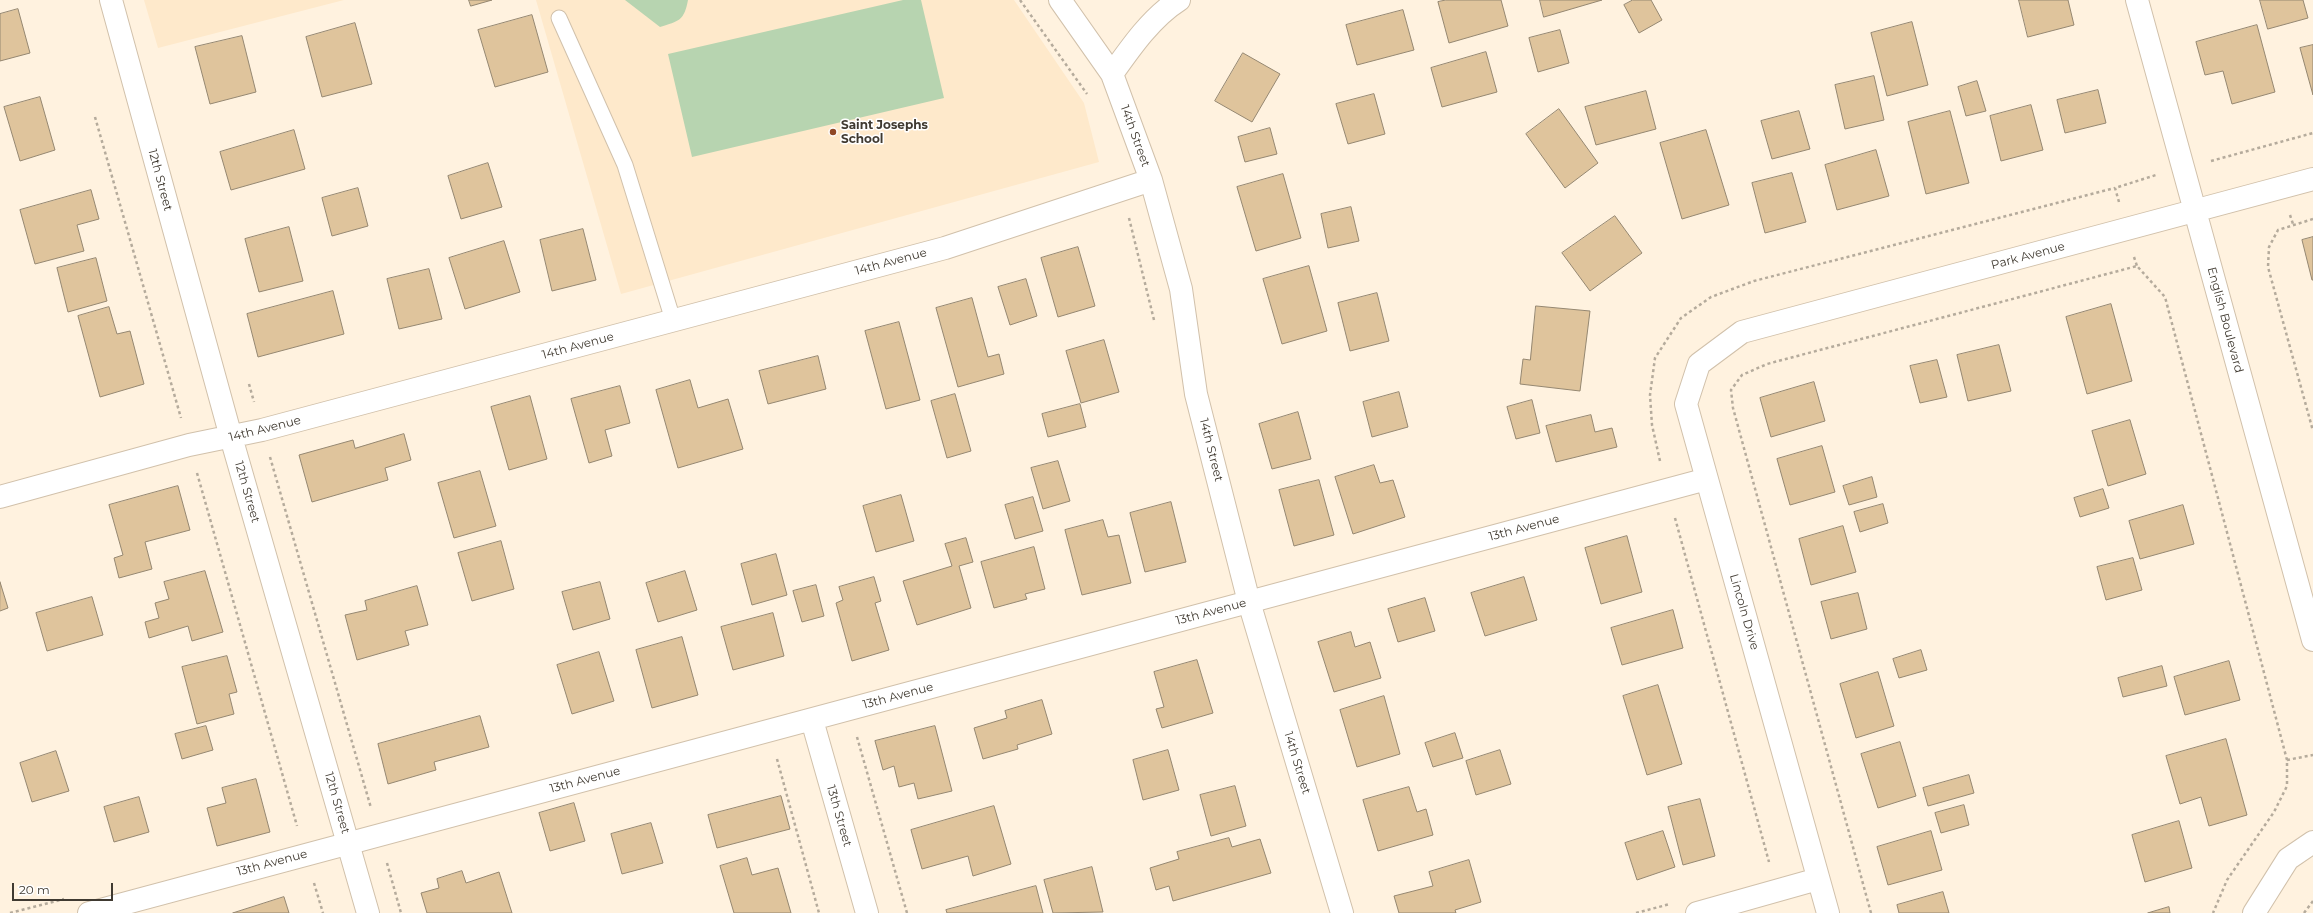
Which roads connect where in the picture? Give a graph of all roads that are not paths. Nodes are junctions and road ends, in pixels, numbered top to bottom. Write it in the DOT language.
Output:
graph roads {
  1 [pos="111,0"];
  2 [pos="1060,0"];
  3 [pos="1180,0"];
  4 [pos="2137,0"];
  5 [pos="559,18"];
  6 [pos="1112,74"];
  7 [pos="2313,179"];
  8 [pos="1151,180"];
  9 [pos="2196,211"];
  10 [pos="673,320"];
  11 [pos="1742,332"];
  12 [pos="231,437"];
  13 [pos="1707,479"];
  14 [pos="0,497"];
  15 [pos="1249,602"];
  16 [pos="2313,640"];
  17 [pos="812,720"];
  18 [pos="2313,842"];
  19 [pos="348,843"];
  20 [pos="1818,879"];
  21 [pos="103,911"];
  22 [pos="368,913"];
  23 [pos="867,913"];
  24 [pos="1342,913"];
  25 [pos="1697,913"];
  26 [pos="1828,913"];
  27 [pos="2254,913"];
  1 -- 12 [label="street, 12th Street"];
  2 -- 6 [label="street, 14th Street"];
  3 -- 6 [label="street"];
  4 -- 9 [label="street, English Boulevard"];
  5 -- 10 [label="lane"];
  6 -- 8 [label="street, 14th Street"];
  7 -- 9 [label="street, Park Avenue"];
  8 -- 10 [label="street, 14th Avenue"];
  8 -- 15 [label="street, 14th Street"];
  9 -- 11 [label="street, Park Avenue"];
  9 -- 16 [label="street, English Boulevard"];
  10 -- 12 [label="street, 14th Avenue"];
  11 -- 13 [label="street, Lincoln Drive"];
  12 -- 14 [label="street, 14th Avenue"];
  12 -- 19 [label="street, 12th Street"];
  13 -- 15 [label="street, 13th Avenue"];
  13 -- 20 [label="street, Lincoln Drive"];
  15 -- 17 [label="street, 13th Avenue"];
  15 -- 24 [label="street, 14th Street"];
  17 -- 19 [label="street, 13th Avenue"];
  17 -- 23 [label="street, 13th Street"];
  18 -- 27 [label="street"];
  19 -- 21 [label="street, 13th Avenue"];
  19 -- 22 [label="street, 12th Street"];
  20 -- 25 [label="street"];
  20 -- 26 [label="street, Lincoln Drive"];
}
